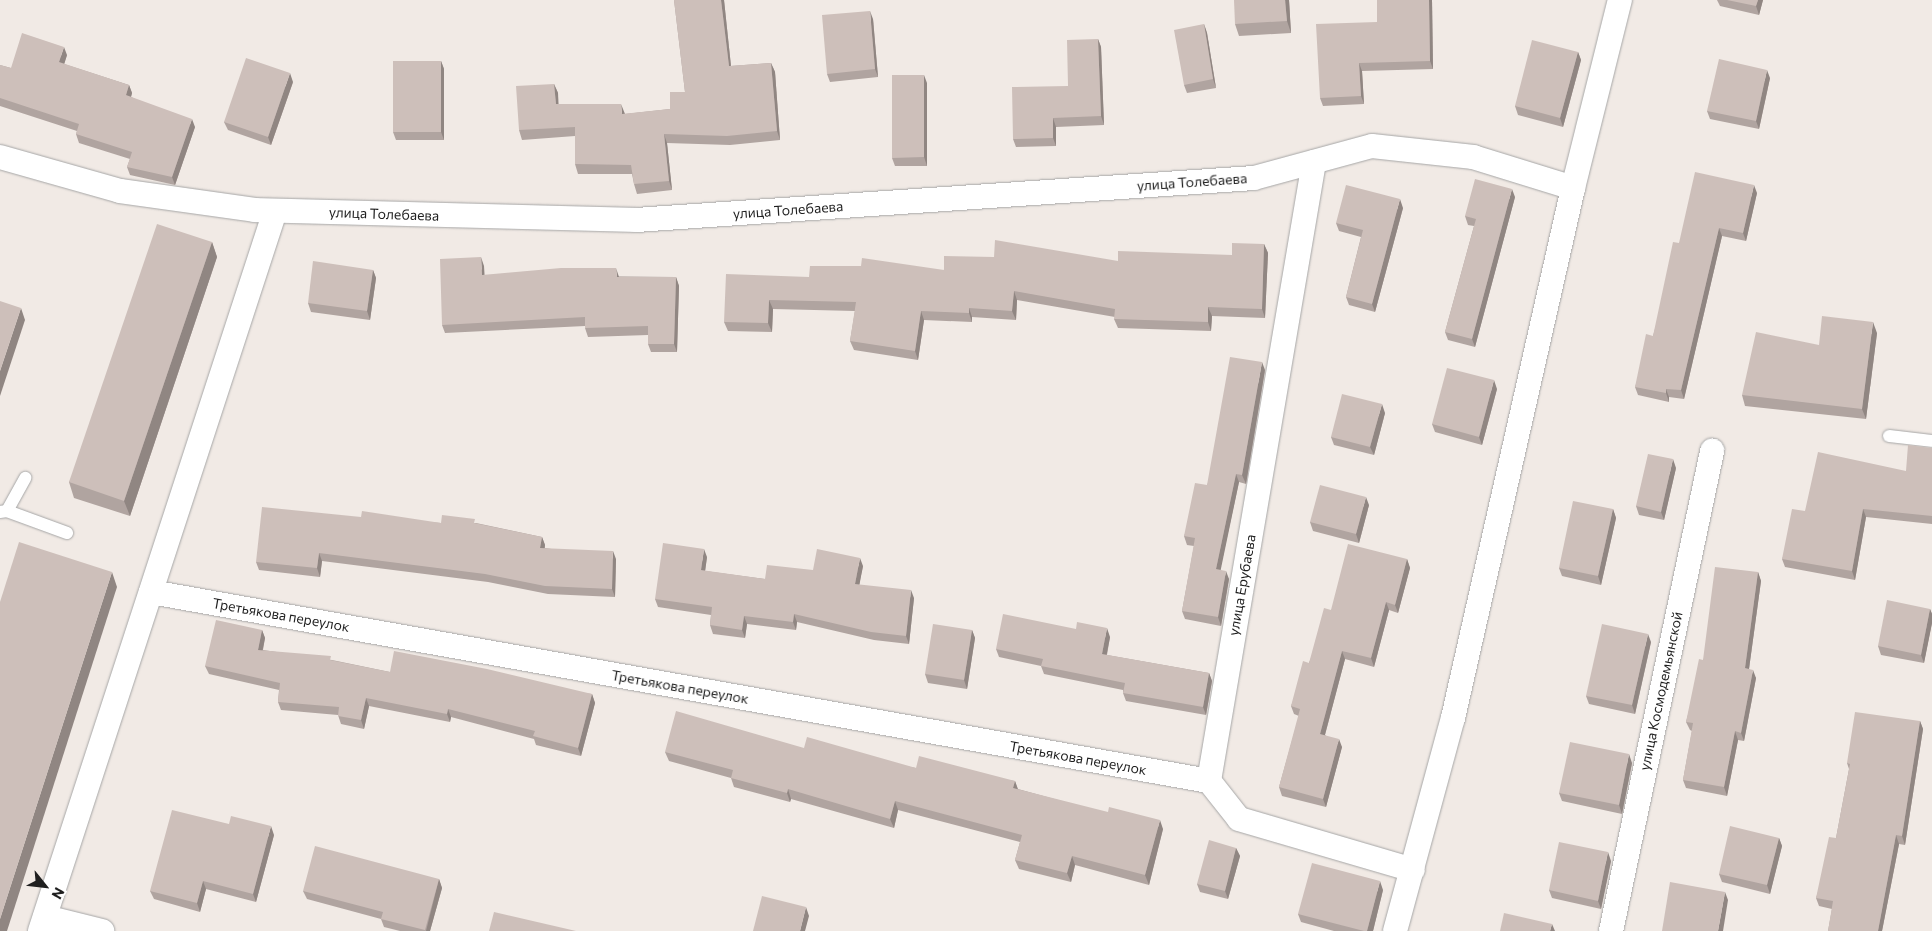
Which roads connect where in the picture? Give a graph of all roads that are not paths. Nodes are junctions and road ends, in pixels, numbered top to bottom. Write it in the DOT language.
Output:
graph roads {
  1 [pos="1620,0"];
  2 [pos="0,157"];
  3 [pos="1314,162"];
  4 [pos="1573,188"];
  5 [pos="275,211"];
  6 [pos="1889,436"];
  7 [pos="1932,441"];
  8 [pos="1712,450"];
  9 [pos="25,478"];
  10 [pos="3,511"];
  11 [pos="68,533"];
  12 [pos="151,592"];
  13 [pos="1209,781"];
  14 [pos="1413,870"];
  15 [pos="43,924"];
  16 [pos="102,931"];
  17 [pos="1395,931"];
  18 [pos="1611,931"];
  1 -- 4 [label="street"];
  2 -- 5 [label="street, улица Толебаева"];
  3 -- 4 [label="street, улица Толебаева"];
  3 -- 5 [label="street, улица Толебаева"];
  3 -- 13 [label="street, улица Ерубаева"];
  4 -- 14 [label="street"];
  5 -- 12 [label="street"];
  6 -- 7 [label="lane"];
  8 -- 18 [label="street, улица Космодемьянской"];
  9 -- 10 [label="lane"];
  10 -- 11 [label="lane"];
  12 -- 13 [label="street, Третьякова переулок"];
  12 -- 15 [label="street"];
  13 -- 14 [label="street"];
  14 -- 17 [label="street"];
  15 -- 16 [label="street"];
}
